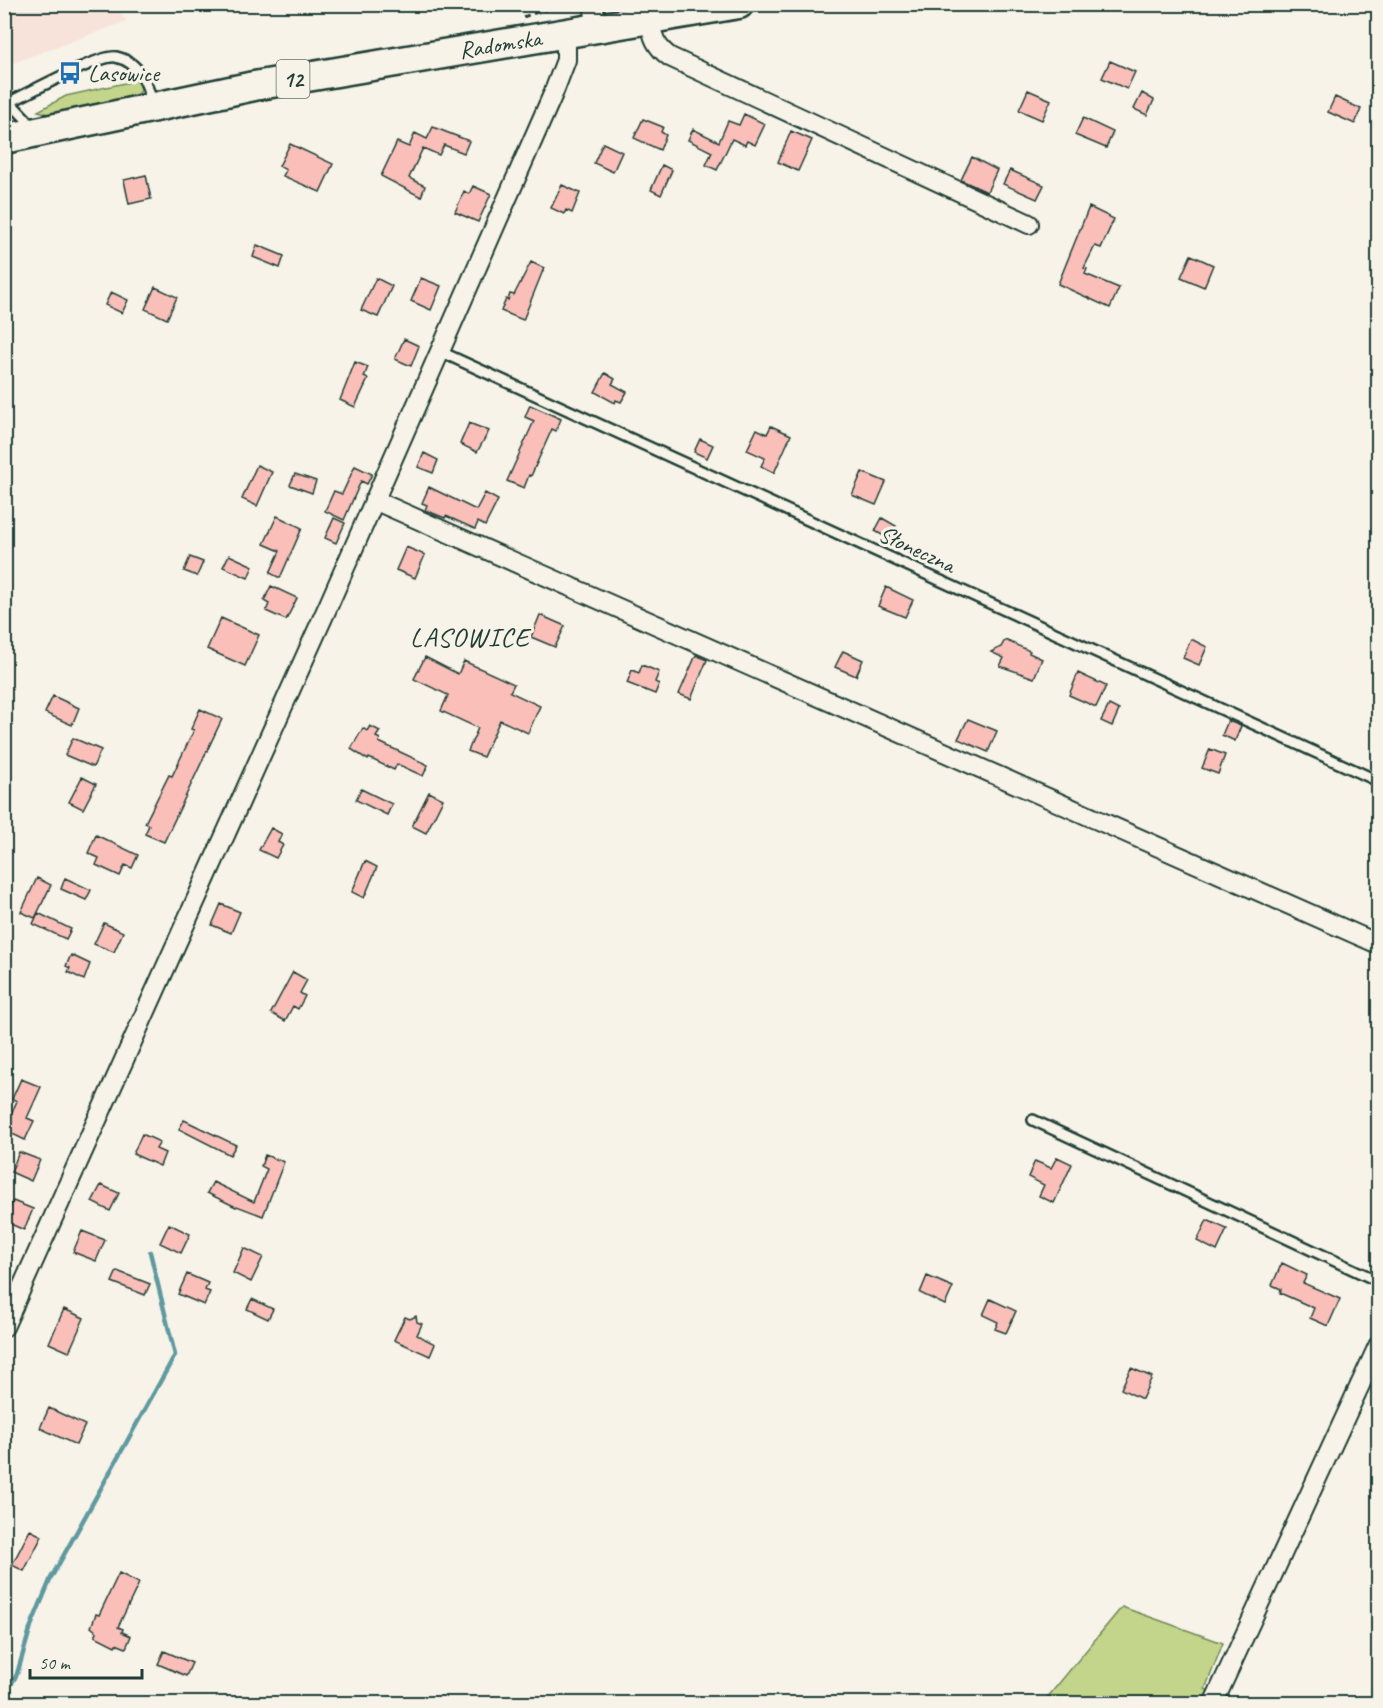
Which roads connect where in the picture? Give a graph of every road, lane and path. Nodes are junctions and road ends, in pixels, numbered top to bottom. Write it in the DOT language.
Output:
graph roads {
  1 [pos="573,4"];
  2 [pos="739,4"];
  3 [pos="596,16"];
  4 [pos="650,19"];
  5 [pos="516,20"];
  6 [pos="566,33"];
  7 [pos="7,99"];
  8 [pos="153,106"];
  9 [pos="18,136"];
  10 [pos="1029,224"];
  11 [pos="439,351"];
  12 [pos="374,500"];
  13 [pos="1378,781"];
  14 [pos="1378,945"];
  15 [pos="1033,1120"];
  16 [pos="1378,1281"];
  17 [pos="4,1327"];
  18 [pos="1378,1346"];
  19 [pos="1213,1704"];
  1 -- 5 [label="path"];
  2 -- 4 [label="main road, 12"];
  3 -- 4 [label="main road, 12"];
  3 -- 6 [label="main road, 12"];
  4 -- 10 [label="street"];
  6 -- 8 [label="main road, Radomska / 12"];
  6 -- 11 [label="street"];
  7 -- 8 [label="lane"];
  7 -- 9 [label="lane"];
  8 -- 9 [label="main road, 12"];
  11 -- 12 [label="street"];
  11 -- 13 [label="lane, Słoneczna"];
  12 -- 14 [label="street"];
  12 -- 17 [label="street"];
  15 -- 16 [label="lane"];
  18 -- 19 [label="street"];
}
